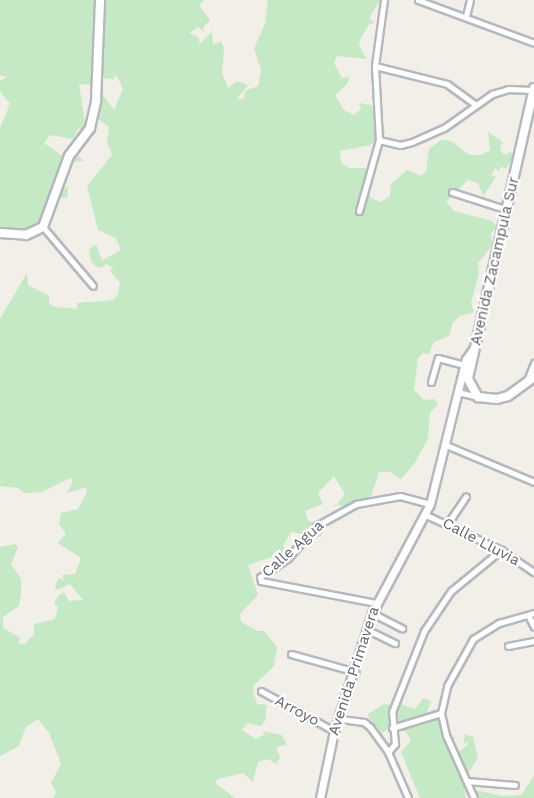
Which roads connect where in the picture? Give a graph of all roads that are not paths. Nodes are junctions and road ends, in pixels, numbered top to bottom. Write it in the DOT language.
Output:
graph roads {
  1 [pos="100,0"];
  2 [pos="384,0"];
  3 [pos="418,0"];
  4 [pos="470,0"];
  5 [pos="466,16"];
  6 [pos="534,43"];
  7 [pos="375,66"];
  8 [pos="534,89"];
  9 [pos="475,105"];
  10 [pos="379,140"];
  11 [pos="452,192"];
  12 [pos="508,210"];
  13 [pos="359,211"];
  14 [pos="44,227"];
  15 [pos="0,233"];
  16 [pos="93,286"];
  17 [pos="474,348"];
  18 [pos="534,363"];
  19 [pos="464,365"];
  20 [pos="532,379"];
  21 [pos="431,382"];
  22 [pos="458,392"];
  23 [pos="478,397"];
  24 [pos="446,445"];
  25 [pos="534,482"];
  26 [pos="466,496"];
  27 [pos="430,504"];
  28 [pos="426,515"];
  29 [pos="448,523"];
  30 [pos="501,549"];
  31 [pos="534,572"];
  32 [pos="376,603"];
  33 [pos="372,613"];
  34 [pos="531,614"];
  35 [pos="534,627"];
  36 [pos="402,628"];
  37 [pos="368,630"];
  38 [pos="534,641"];
  39 [pos="395,643"];
  40 [pos="508,646"];
  41 [pos="291,654"];
  42 [pos="356,672"];
  43 [pos="261,691"];
  44 [pos="441,713"];
  45 [pos="340,719"];
  46 [pos="392,728"];
  47 [pos="333,731"];
  48 [pos="388,752"];
  49 [pos="467,781"];
  50 [pos="515,785"];
  51 [pos="320,798"];
  52 [pos="408,798"];
  53 [pos="474,798"];
  1 -- 14 [label="main road"];
  2 -- 7 [label="street"];
  3 -- 5 [label="street"];
  4 -- 5 [label="street"];
  5 -- 6 [label="street"];
  7 -- 9 [label="street"];
  7 -- 10 [label="street"];
  8 -- 9 [label="street"];
  8 -- 12 [label="main road, Avenida Zacampula Sur"];
  9 -- 10 [label="street"];
  10 -- 13 [label="street"];
  11 -- 12 [label="street"];
  12 -- 17 [label="main road, Avenida Zacampula Sur"];
  14 -- 15 [label="main road"];
  14 -- 16 [label="street"];
  17 -- 19 [label="street, Avenida Primavera"];
  17 -- 23 [label="main road, Avenida Zacampula Sur"];
  18 -- 20 [label="street"];
  19 -- 21 [label="street"];
  19 -- 22 [label="street, Avenida Primavera"];
  20 -- 23 [label="main road"];
  22 -- 23 [label="street"];
  22 -- 24 [label="street, Avenida Primavera"];
  24 -- 25 [label="street"];
  24 -- 27 [label="street, Avenida Primavera"];
  26 -- 29 [label="street"];
  27 -- 28 [label="street, Avenida Primavera"];
  27 -- 32 [label="street, Calle Agua"];
  28 -- 29 [label="street, Calle Lluvia"];
  28 -- 32 [label="street, Avenida Primavera"];
  29 -- 30 [label="street, Calle Lluvia"];
  30 -- 31 [label="street, Calle Lluvia"];
  30 -- 46 [label="street"];
  32 -- 33 [label="street, Avenida Primavera"];
  33 -- 36 [label="street"];
  33 -- 37 [label="street, Avenida Primavera"];
  34 -- 35 [label="street"];
  34 -- 44 [label="street"];
  37 -- 39 [label="street"];
  37 -- 42 [label="street, Avenida Primavera"];
  38 -- 40 [label="street"];
  41 -- 42 [label="street"];
  42 -- 45 [label="street, Avenida Primavera"];
  43 -- 47 [label="street, Arroyo"];
  44 -- 46 [label="street"];
  44 -- 49 [label="street"];
  45 -- 47 [label="street, Avenida Primavera"];
  45 -- 48 [label="street"];
  46 -- 48 [label="street"];
  47 -- 51 [label="street, Avenida Primavera"];
  48 -- 52 [label="street"];
  49 -- 50 [label="street"];
  49 -- 53 [label="street"];
}
